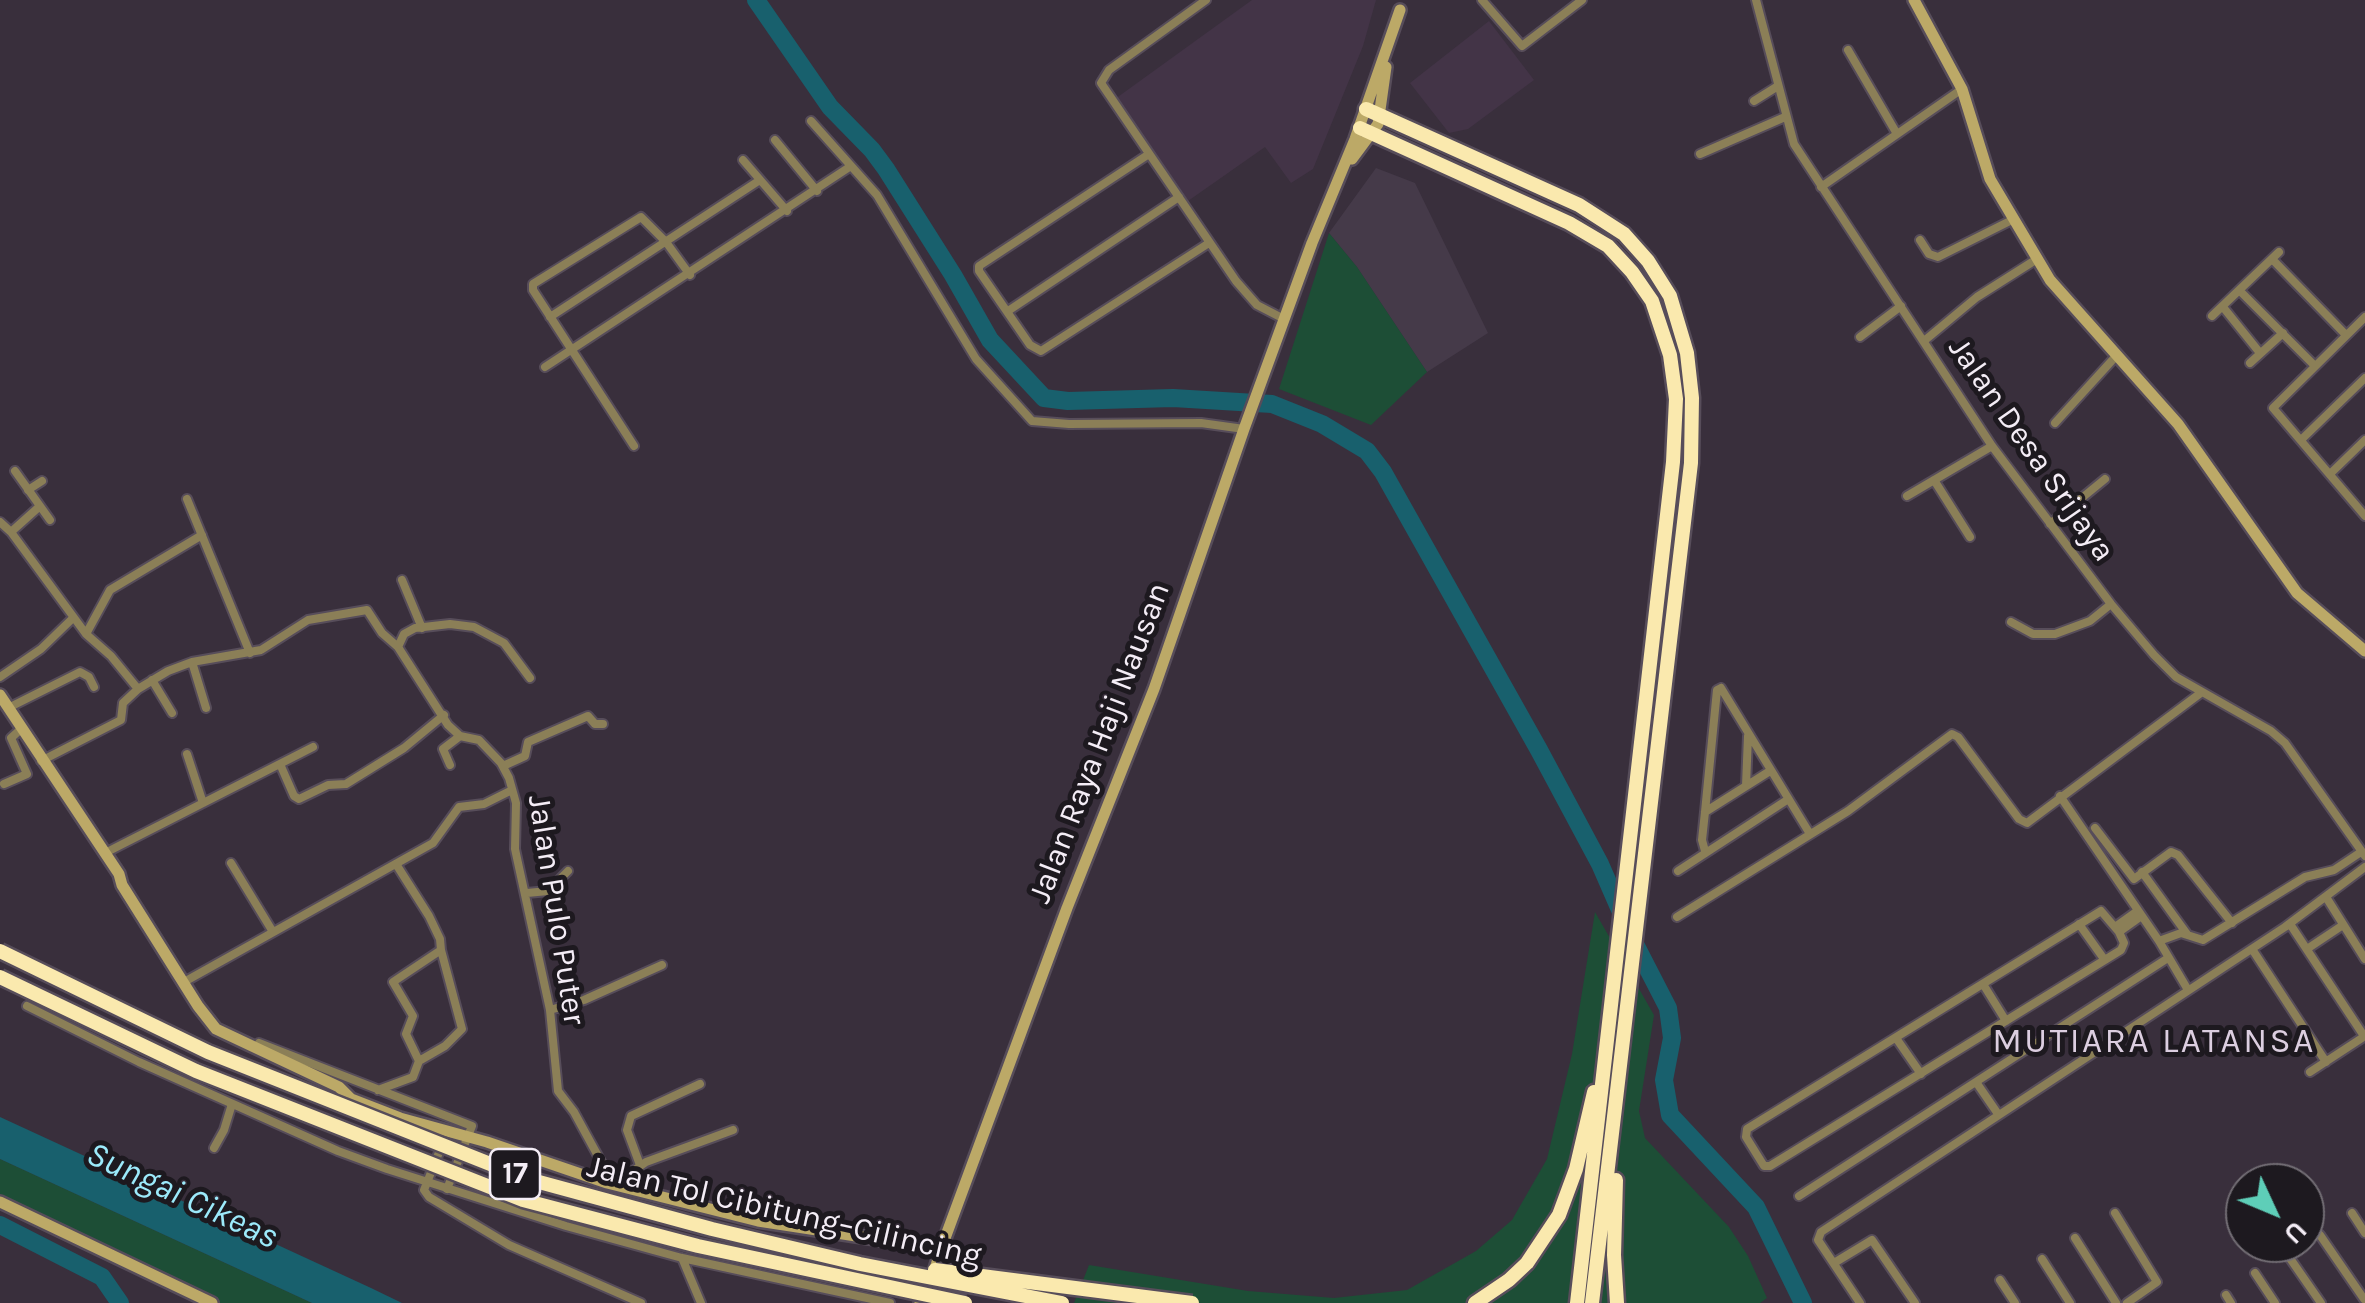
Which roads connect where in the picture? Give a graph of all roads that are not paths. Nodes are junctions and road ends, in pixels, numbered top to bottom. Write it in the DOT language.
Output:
graph roads {
  1 [pos="1206,0"];
  2 [pos="1482,0"];
  3 [pos="1582,0"];
  4 [pos="1756,0"];
  5 [pos="1914,0"];
  6 [pos="1401,5"];
  7 [pos="1848,50"];
  8 [pos="1778,86"];
  9 [pos="1962,89"];
  10 [pos="1754,101"];
  11 [pos="1373,112"];
  12 [pos="1785,117"];
  13 [pos="810,120"];
  14 [pos="1366,130"];
  15 [pos="1897,134"];
  16 [pos="775,140"];
  17 [pos="1149,154"];
  18 [pos="1700,154"];
  19 [pos="743,160"];
  20 [pos="851,166"];
  21 [pos="760,180"];
  22 [pos="1821,187"];
  23 [pos="816,191"];
  24 [pos="1179,197"];
  25 [pos="786,211"];
  26 [pos="2012,220"];
  27 [pos="1920,240"];
  28 [pos="666,242"];
  29 [pos="1209,243"];
  30 [pos="2037,259"];
  31 [pos="690,274"];
  32 [pos="2240,291"];
  33 [pos="1901,306"];
  34 [pos="2222,308"];
  35 [pos="1008,311"];
  36 [pos="2212,316"];
  37 [pos="550,317"];
  38 [pos="2365,317"];
  39 [pos="1284,319"];
  40 [pos="2283,333"];
  41 [pos="2346,336"];
  42 [pos="1860,337"];
  43 [pos="1924,341"];
  44 [pos="572,350"];
  45 [pos="2260,353"];
  46 [pos="2117,355"];
  47 [pos="2250,363"];
  48 [pos="2314,366"];
  49 [pos="545,368"];
  50 [pos="2365,378"];
  51 [pos="2055,423"];
  52 [pos="1245,426"];
  53 [pos="2302,439"];
  54 [pos="2365,440"];
  55 [pos="634,446"];
  56 [pos="1992,446"];
  57 [pos="15,471"];
  58 [pos="2331,473"];
  59 [pos="2105,479"];
  60 [pos="42,480"];
  61 [pos="1934,480"];
  62 [pos="28,490"];
  63 [pos="1907,496"];
  64 [pos="187,499"];
  65 [pos="2362,504"];
  66 [pos="40,506"];
  67 [pos="2365,516"];
  68 [pos="50,520"];
  69 [pos="0,522"];
  70 [pos="2050,524"];
  71 [pos="11,532"];
  72 [pos="202,535"];
  73 [pos="1970,537"];
  74 [pos="402,580"];
  75 [pos="2111,604"];
  76 [pos="74,618"];
  77 [pos="2011,622"];
  78 [pos="422,628"];
  79 [pos="86,634"];
  80 [pos="398,647"];
  81 [pos="2365,652"];
  82 [pos="250,653"];
  83 [pos="192,662"];
  84 [pos="0,677"];
  85 [pos="530,678"];
  86 [pos="152,680"];
  87 [pos="94,687"];
  88 [pos="138,689"];
  89 [pos="2202,692"];
  90 [pos="0,695"];
  91 [pos="8,708"];
  92 [pos="206,708"];
  93 [pos="172,713"];
  94 [pos="444,715"];
  95 [pos="603,724"];
  96 [pos="21,729"];
  97 [pos="1748,735"];
  98 [pos="460,736"];
  99 [pos="313,747"];
  100 [pos="187,754"];
  101 [pos="42,761"];
  102 [pos="280,764"];
  103 [pos="450,765"];
  104 [pos="503,766"];
  105 [pos="1770,771"];
  106 [pos="4,784"];
  107 [pos="1746,786"];
  108 [pos="512,790"];
  109 [pos="2060,796"];
  110 [pos="1788,800"];
  111 [pos="203,803"];
  112 [pos="1705,812"];
  113 [pos="2095,828"];
  114 [pos="1810,834"];
  115 [pos="1706,851"];
  116 [pos="105,852"];
  117 [pos="2363,854"];
  118 [pos="231,863"];
  119 [pos="396,864"];
  120 [pos="2365,867"];
  121 [pos="1678,870"];
  122 [pos="568,871"];
  123 [pos="2142,872"];
  124 [pos="526,893"];
  125 [pos="2326,897"];
  126 [pos="2138,914"];
  127 [pos="1676,917"];
  128 [pos="2232,923"];
  129 [pos="2079,924"];
  130 [pos="2290,924"];
  131 [pos="2344,925"];
  132 [pos="2117,929"];
  133 [pos="273,932"];
  134 [pos="2187,934"];
  135 [pos="2159,940"];
  136 [pos="2252,949"];
  137 [pos="2306,949"];
  138 [pos="441,950"];
  139 [pos="0,951"];
  140 [pos="2168,958"];
  141 [pos="2104,959"];
  142 [pos="2365,959"];
  143 [pos="662,966"];
  144 [pos="0,978"];
  145 [pos="184,982"];
  146 [pos="1983,984"];
  147 [pos="2188,990"];
  148 [pos="27,1006"];
  149 [pos="1611,1008"];
  150 [pos="550,1010"];
  151 [pos="2006,1021"];
  152 [pos="216,1029"];
  153 [pos="2365,1036"];
  154 [pos="1896,1038"];
  155 [pos="420,1061"];
  156 [pos="2326,1062"];
  157 [pos="2310,1072"];
  158 [pos="1920,1074"];
  159 [pos="1976,1082"];
  160 [pos="700,1084"];
  161 [pos="375,1090"];
  162 [pos="1618,1094"];
  163 [pos="232,1104"];
  164 [pos="1998,1114"];
  165 [pos="453,1119"];
  166 [pos="733,1130"];
  167 [pos="446,1133"];
  168 [pos="468,1136"];
  169 [pos="214,1148"];
  170 [pos="640,1165"];
  171 [pos="626,1176"];
  172 [pos="427,1182"];
  173 [pos="447,1189"];
  174 [pos="628,1190"];
  175 [pos="1799,1196"];
  176 [pos="0,1202"];
  177 [pos="2352,1213"];
  178 [pos="2116,1214"];
  179 [pos="2365,1233"];
  180 [pos="2075,1238"];
  181 [pos="2325,1243"];
  182 [pos="941,1249"];
  183 [pos="682,1258"];
  184 [pos="2042,1260"];
  185 [pos="1834,1263"];
  186 [pos="2293,1263"];
  187 [pos="860,1264"];
  188 [pos="2255,1273"];
  189 [pos="2000,1280"];
  190 [pos="2362,1300"];
  191 [pos="212,1303"];
  192 [pos="641,1303"];
  193 [pos="701,1303"];
  194 [pos="890,1303"];
  195 [pos="920,1303"];
  196 [pos="965,1303"];
  197 [pos="1062,1303"];
  198 [pos="1192,1303"];
  199 [pos="1475,1303"];
  200 [pos="1577,1303"];
  201 [pos="1592,1303"];
  202 [pos="1617,1303"];
  203 [pos="1860,1303"];
  204 [pos="1914,1303"];
  205 [pos="2015,1303"];
  206 [pos="2070,1303"];
  207 [pos="2116,1303"];
  208 [pos="2127,1303"];
  209 [pos="2275,1303"];
  210 [pos="2321,1303"];
  1 -- 17 [label="street"];
  2 -- 3 [label="street"];
  4 -- 8 [label="street, Jalan Desa Srijaya"];
  5 -- 9 [label="main road"];
  6 -- 11 [label="main road, Jalan Raya Haji Nausan"];
  7 -- 15 [label="street"];
  8 -- 10 [label="street"];
  8 -- 12 [label="street, Jalan Desa Srijaya"];
  9 -- 15 [label="street"];
  9 -- 26 [label="main road"];
  11 -- 14 [label="main road, Jalan Raya Haji Nausan"];
  11 -- 162 [label="highway"];
  12 -- 18 [label="street"];
  12 -- 22 [label="street, Jalan Desa Srijaya"];
  13 -- 20 [label="street"];
  14 -- 39 [label="main road, Jalan Raya Haji Nausan"];
  14 -- 149 [label="highway"];
  15 -- 22 [label="street"];
  16 -- 23 [label="street"];
  17 -- 24 [label="street"];
  17 -- 35 [label="street"];
  19 -- 21 [label="street"];
  20 -- 23 [label="street"];
  20 -- 52 [label="street"];
  21 -- 25 [label="street"];
  21 -- 28 [label="street"];
  22 -- 33 [label="street, Jalan Desa Srijaya"];
  23 -- 25 [label="street"];
  24 -- 29 [label="street"];
  24 -- 35 [label="street"];
  25 -- 31 [label="street"];
  26 -- 27 [label="street"];
  26 -- 30 [label="main road"];
  28 -- 31 [label="street"];
  28 -- 37 [label="street"];
  28 -- 37 [label="street"];
  29 -- 35 [label="street"];
  29 -- 39 [label="street"];
  30 -- 43 [label="street"];
  30 -- 46 [label="main road"];
  31 -- 44 [label="street"];
  32 -- 34 [label="street"];
  32 -- 40 [label="street"];
  32 -- 41 [label="street"];
  33 -- 42 [label="street"];
  33 -- 43 [label="street, Jalan Desa Srijaya"];
  34 -- 36 [label="street"];
  34 -- 45 [label="street"];
  37 -- 44 [label="street"];
  38 -- 41 [label="street"];
  39 -- 52 [label="main road, Jalan Raya Haji Nausan"];
  40 -- 45 [label="street"];
  40 -- 48 [label="street"];
  41 -- 48 [label="street"];
  43 -- 56 [label="street, Jalan Desa Srijaya"];
  44 -- 49 [label="street"];
  44 -- 55 [label="street"];
  45 -- 47 [label="street"];
  46 -- 51 [label="street"];
  46 -- 81 [label="main road"];
  48 -- 53 [label="street"];
  50 -- 53 [label="street"];
  52 -- 182 [label="main road, Jalan Raya Haji Nausan"];
  53 -- 58 [label="street"];
  54 -- 58 [label="street"];
  56 -- 61 [label="street"];
  56 -- 70 [label="street, Jalan Desa Srijaya"];
  57 -- 62 [label="street"];
  58 -- 65 [label="street"];
  59 -- 70 [label="street"];
  60 -- 62 [label="street"];
  61 -- 63 [label="street"];
  61 -- 73 [label="street"];
  62 -- 66 [label="street"];
  64 -- 72 [label="street"];
  65 -- 67 [label="street"];
  66 -- 68 [label="street"];
  66 -- 71 [label="street"];
  69 -- 71 [label="street"];
  70 -- 75 [label="street, Jalan Desa Srijaya"];
  71 -- 76 [label="street"];
  72 -- 79 [label="street"];
  72 -- 82 [label="street"];
  74 -- 78 [label="street"];
  75 -- 77 [label="street"];
  75 -- 89 [label="street, Jalan Desa Srijaya"];
  76 -- 79 [label="street"];
  76 -- 84 [label="street"];
  78 -- 80 [label="street"];
  78 -- 85 [label="street"];
  79 -- 88 [label="street"];
  80 -- 82 [label="street, Jalan Pulo Puter"];
  80 -- 94 [label="street, Jalan Pulo Puter"];
  82 -- 83 [label="street"];
  83 -- 86 [label="street"];
  83 -- 92 [label="street"];
  86 -- 88 [label="street"];
  86 -- 93 [label="street"];
  87 -- 91 [label="street"];
  88 -- 101 [label="street"];
  89 -- 109 [label="street"];
  89 -- 117 [label="street, Jalan Desa Srijaya"];
  90 -- 91 [label="main road"];
  91 -- 96 [label="main road"];
  94 -- 98 [label="street, Jalan Pulo Puter"];
  94 -- 102 [label="street"];
  95 -- 104 [label="street"];
  96 -- 101 [label="main road"];
  96 -- 106 [label="street"];
  97 -- 105 [label="street"];
  97 -- 107 [label="street"];
  97 -- 112 [label="street"];
  98 -- 103 [label="street"];
  98 -- 104 [label="street, Jalan Pulo Puter"];
  99 -- 102 [label="street"];
  100 -- 111 [label="street"];
  101 -- 116 [label="main road"];
  102 -- 111 [label="street"];
  104 -- 108 [label="street, Jalan Pulo Puter"];
  105 -- 107 [label="street"];
  105 -- 110 [label="street"];
  107 -- 112 [label="street"];
  108 -- 119 [label="street"];
  108 -- 124 [label="street, Jalan Pulo Puter"];
  109 -- 114 [label="street"];
  109 -- 126 [label="street"];
  110 -- 114 [label="street"];
  110 -- 115 [label="street"];
  111 -- 116 [label="street"];
  112 -- 115 [label="street"];
  113 -- 123 [label="street"];
  114 -- 127 [label="street"];
  115 -- 121 [label="street"];
  116 -- 145 [label="main road"];
  117 -- 128 [label="street"];
  118 -- 133 [label="street"];
  119 -- 133 [label="street"];
  119 -- 138 [label="street"];
  120 -- 125 [label="street"];
  122 -- 124 [label="street"];
  123 -- 128 [label="street"];
  123 -- 134 [label="street"];
  124 -- 150 [label="street, Jalan Pulo Puter"];
  125 -- 130 [label="street"];
  125 -- 131 [label="street"];
  126 -- 132 [label="street"];
  126 -- 135 [label="street"];
  128 -- 134 [label="street"];
  129 -- 132 [label="street"];
  129 -- 141 [label="street"];
  129 -- 146 [label="street"];
  130 -- 136 [label="street"];
  130 -- 137 [label="street"];
  131 -- 137 [label="street"];
  131 -- 142 [label="street"];
  132 -- 141 [label="street"];
  133 -- 145 [label="street"];
  134 -- 135 [label="street"];
  135 -- 140 [label="street"];
  136 -- 147 [label="street"];
  136 -- 156 [label="street"];
  137 -- 153 [label="street"];
  138 -- 155 [label="street"];
  138 -- 155 [label="street"];
  139 -- 187 [label="highway, Jalan Tol Cibitung–Cilincing / 17, bridge"];
  140 -- 147 [label="street"];
  140 -- 159 [label="street"];
  141 -- 151 [label="street"];
  143 -- 150 [label="street"];
  144 -- 196 [label="highway, Jalan Tol Cibitung–Cilincing / 17, bridge"];
  145 -- 152 [label="main road"];
  146 -- 151 [label="street"];
  146 -- 154 [label="street"];
  147 -- 164 [label="street"];
  148 -- 163 [label="street"];
  149 -- 199 [label="highway"];
  149 -- 200 [label="highway"];
  150 -- 171 [label="street, Jalan Pulo Puter"];
  151 -- 158 [label="street"];
  152 -- 161 [label="street"];
  152 -- 167 [label="main road"];
  153 -- 156 [label="street"];
  154 -- 158 [label="street"];
  154 -- 158 [label="street"];
  155 -- 161 [label="street"];
  156 -- 157 [label="street"];
  159 -- 164 [label="street"];
  159 -- 175 [label="street"];
  160 -- 170 [label="street"];
  161 -- 165 [label="street"];
  162 -- 201 [label="highway"];
  162 -- 202 [label="highway"];
  163 -- 169 [label="street"];
  163 -- 172 [label="street"];
  164 -- 185 [label="street"];
  165 -- 167 [label="street"];
  165 -- 168 [label="street"];
  166 -- 170 [label="street"];
  167 -- 168 [label="main road"];
  167 -- 172 [label="street"];
  168 -- 173 [label="street"];
  168 -- 174 [label="main road"];
  170 -- 171 [label="street"];
  171 -- 174 [label="street"];
  172 -- 173 [label="street"];
  172 -- 192 [label="street"];
  173 -- 183 [label="street"];
  174 -- 182 [label="main road"];
  176 -- 191 [label="main road"];
  177 -- 179 [label="street"];
  178 -- 208 [label="street"];
  180 -- 207 [label="street"];
  181 -- 190 [label="street"];
  182 -- 195 [label="main road, Jalan Raya Haji Nausan"];
  183 -- 193 [label="street"];
  183 -- 194 [label="street"];
  184 -- 206 [label="street"];
  185 -- 203 [label="street"];
  185 -- 204 [label="street"];
  186 -- 210 [label="street"];
  187 -- 197 [label="highway, Jalan Tol Cibitung–Cilincing / 17, bridge"];
  187 -- 198 [label="highway, bridge"];
  188 -- 209 [label="street"];
  189 -- 205 [label="street"];
}
